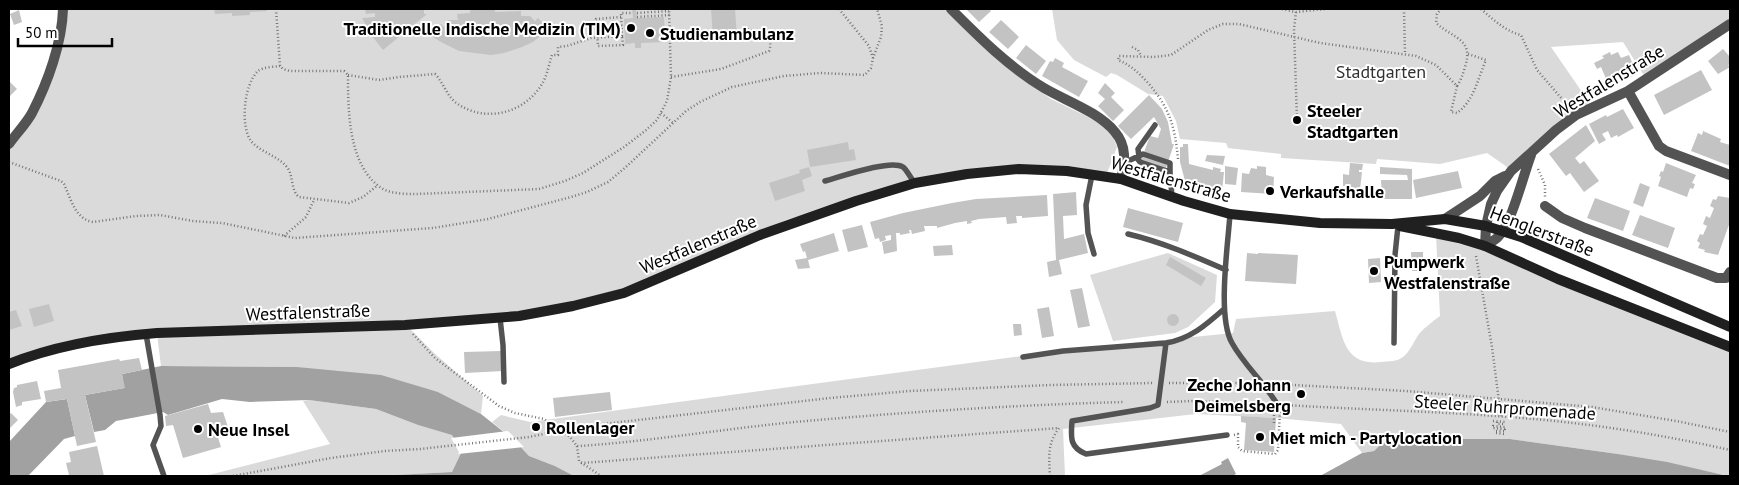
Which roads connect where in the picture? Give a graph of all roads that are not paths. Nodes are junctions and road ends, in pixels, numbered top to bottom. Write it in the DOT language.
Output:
graph roads {
  1 [pos="63,9"];
  2 [pos="951,9"];
  3 [pos="1730,24"];
  4 [pos="1628,91"];
  5 [pos="1155,125"];
  6 [pos="9,144"];
  7 [pos="1532,153"];
  8 [pos="1138,157"];
  9 [pos="1124,163"];
  10 [pos="1092,174"];
  11 [pos="1730,175"];
  12 [pos="1506,176"];
  13 [pos="1121,179"];
  14 [pos="825,181"];
  15 [pos="915,183"];
  16 [pos="1172,197"];
  17 [pos="1545,206"];
  18 [pos="1230,214"];
  19 [pos="1509,218"];
  20 [pos="1445,219"];
  21 [pos="1395,225"];
  22 [pos="1486,226"];
  23 [pos="1503,231"];
  24 [pos="1128,234"];
  25 [pos="1521,237"];
  26 [pos="1486,246"];
  27 [pos="1094,254"];
  28 [pos="1226,270"];
  29 [pos="1730,272"];
  30 [pos="1224,309"];
  31 [pos="500,318"];
  32 [pos="1730,327"];
  33 [pos="146,334"];
  34 [pos="1166,343"];
  35 [pos="1394,343"];
  36 [pos="1730,347"];
  37 [pos="1023,357"];
  38 [pos="9,364"];
  39 [pos="504,382"];
  40 [pos="1277,404"];
  41 [pos="1228,435"];
  42 [pos="164,476"];
  1 -- 6 [label="street"];
  2 -- 9 [label="street"];
  3 -- 4 [label="street, Westfalenstraße"];
  4 -- 7 [label="street, Westfalenstraße"];
  4 -- 11 [label="street"];
  5 -- 8 [label="lane"];
  7 -- 12 [label="street, Westfalenstraße"];
  7 -- 19 [label="street, Westfalenstraße"];
  8 -- 9 [label="lane"];
  8 -- 16 [label="lane"];
  9 -- 13 [label="street"];
  10 -- 13 [label="main road, Westfalenstraße"];
  10 -- 15 [label="main road, Westfalenstraße"];
  10 -- 27 [label="lane"];
  12 -- 20 [label="street, Westfalenstraße"];
  12 -- 22 [label="street, Westfalenstraße"];
  13 -- 16 [label="main road, Westfalenstraße"];
  14 -- 15 [label="lane"];
  15 -- 31 [label="main road, Westfalenstraße"];
  16 -- 18 [label="main road, Westfalenstraße"];
  17 -- 29 [label="street, Henglerstraße"];
  18 -- 21 [label="main road, Westfalenstraße"];
  18 -- 28 [label="lane"];
  19 -- 23 [label="street, Westfalenstraße"];
  19 -- 25 [label="street"];
  20 -- 21 [label="main road, Henglerstraße"];
  20 -- 22 [label="main road, Henglerstraße"];
  21 -- 26 [label="main road, Henglerstraße"];
  21 -- 35 [label="lane"];
  22 -- 23 [label="main road, Henglerstraße"];
  22 -- 26 [label="street, Westfalenstraße"];
  23 -- 25 [label="main road, Henglerstraße"];
  23 -- 26 [label="street, Westfalenstraße"];
  24 -- 28 [label="lane"];
  25 -- 32 [label="main road, Henglerstraße"];
  26 -- 36 [label="main road, Henglerstraße"];
  28 -- 30 [label="lane"];
  30 -- 34 [label="lane"];
  30 -- 40 [label="lane"];
  31 -- 33 [label="main road, Westfalenstraße"];
  31 -- 39 [label="lane"];
  33 -- 38 [label="main road, Westfalenstraße"];
  33 -- 42 [label="lane"];
  34 -- 37 [label="lane"];
  34 -- 41 [label="lane"];
}
